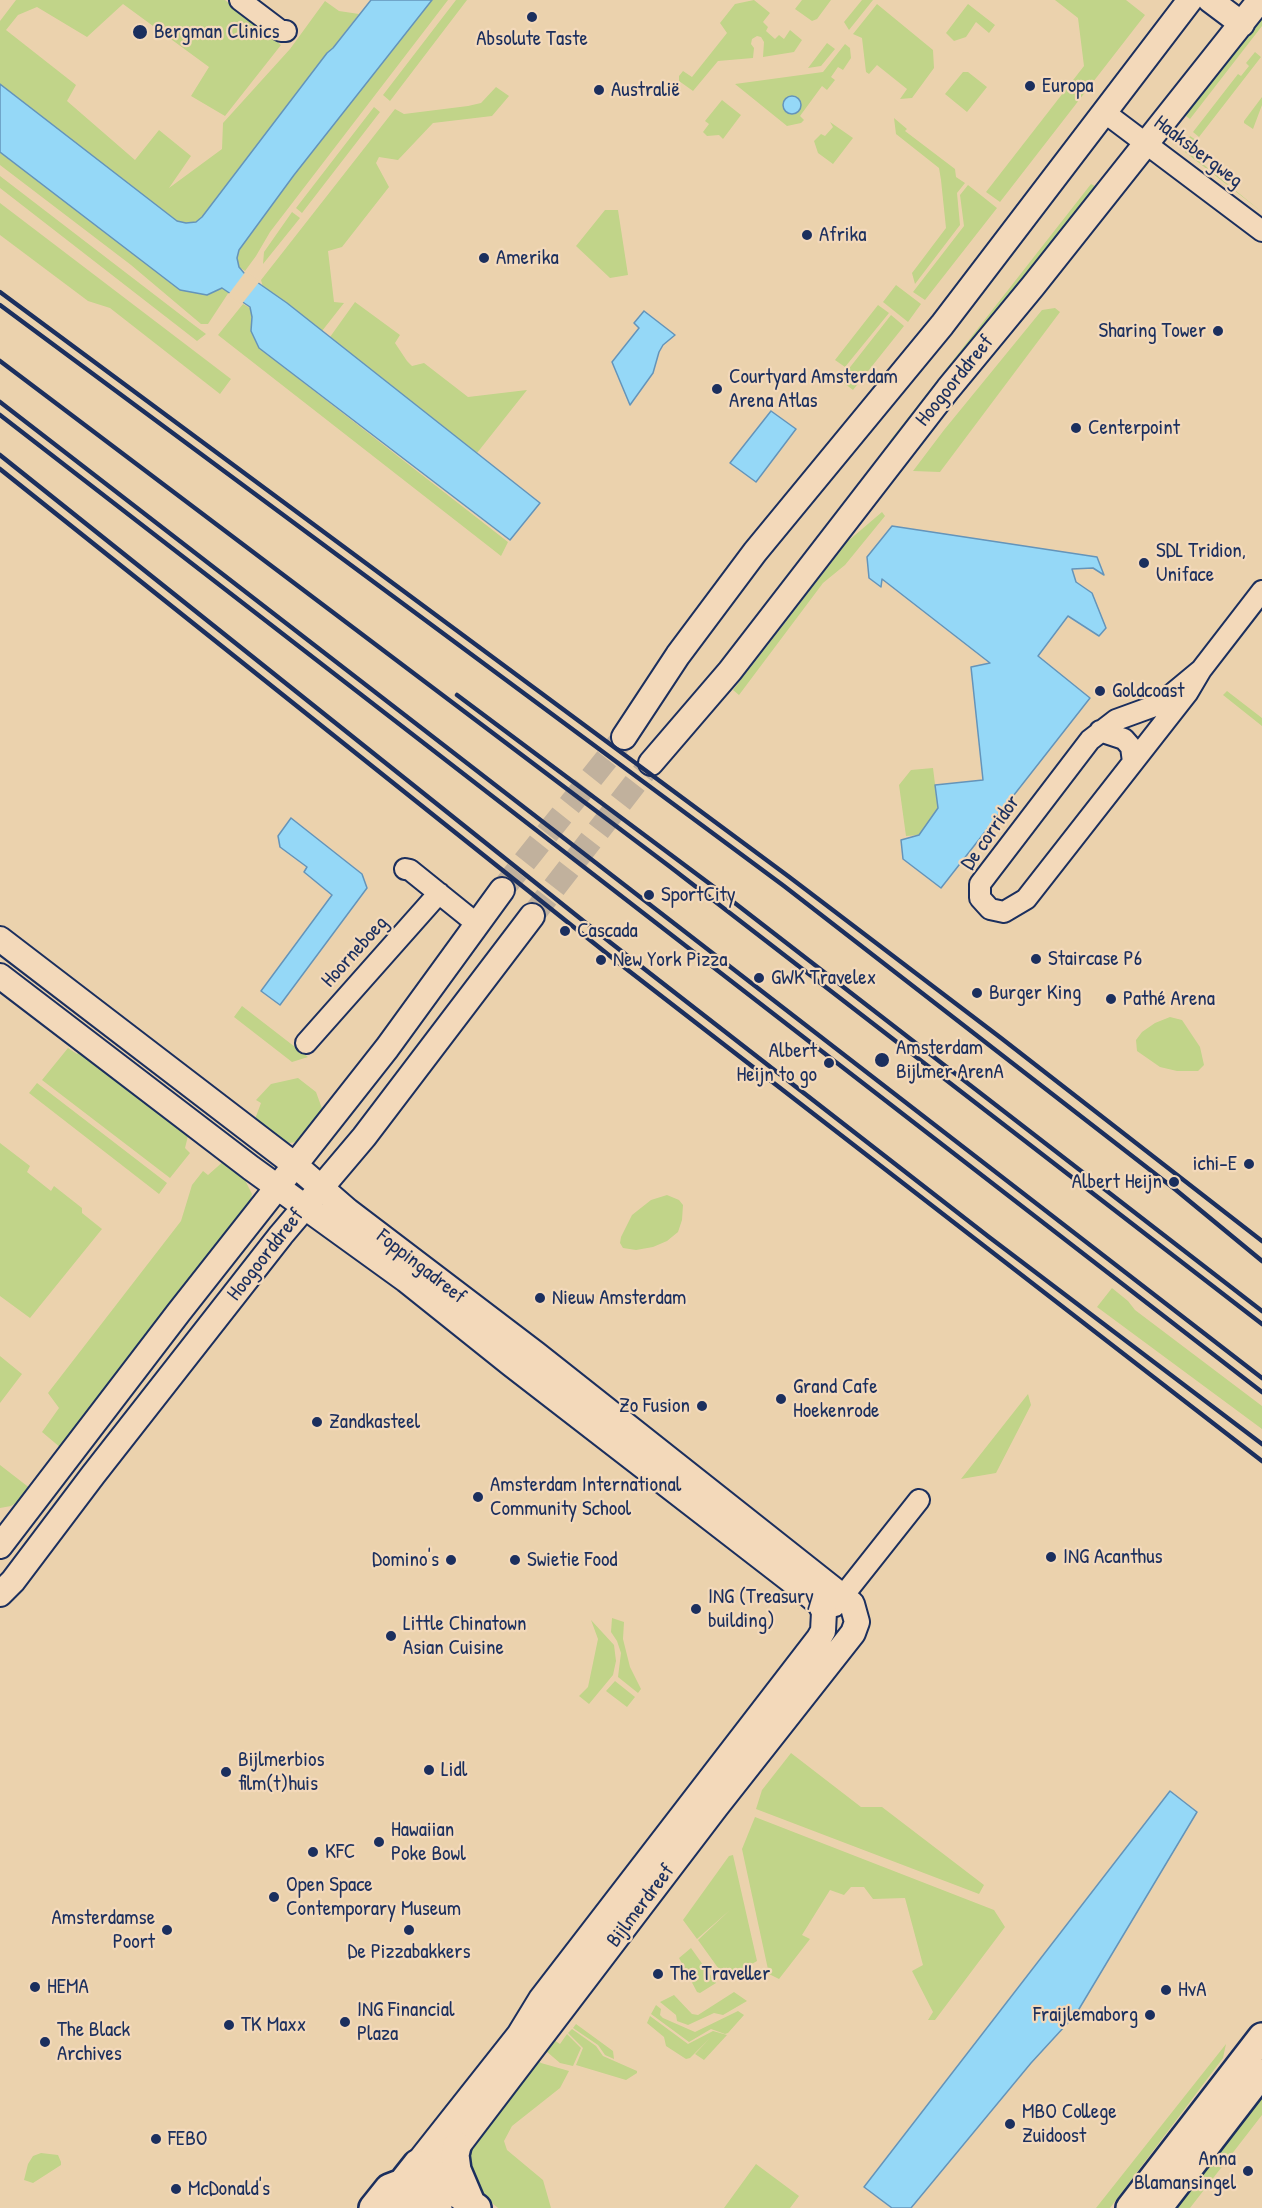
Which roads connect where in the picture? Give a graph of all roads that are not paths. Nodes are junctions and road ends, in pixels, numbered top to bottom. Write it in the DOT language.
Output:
graph roads {
  1 [pos="240,0"];
  2 [pos="1190,0"];
  3 [pos="1210,0"];
  4 [pos="1260,0"];
  5 [pos="1242,24"];
  6 [pos="286,31"];
  7 [pos="1104,112"];
  8 [pos="1146,145"];
  9 [pos="1262,231"];
  10 [pos="1262,591"];
  11 [pos="1201,669"];
  12 [pos="1100,731"];
  13 [pos="624,737"];
  14 [pos="651,762"];
  15 [pos="1133,762"];
  16 [pos="405,869"];
  17 [pos="502,890"];
  18 [pos="439,893"];
  19 [pos="532,916"];
  20 [pos="477,924"];
  21 [pos="0,939"];
  22 [pos="0,976"];
  23 [pos="306,1043"];
  24 [pos="295,1165"];
  25 [pos="277,1187"];
  26 [pos="321,1189"];
  27 [pos="304,1207"];
  28 [pos="544,1374"];
  29 [pos="634,1445"];
  30 [pos="919,1500"];
  31 [pos="0,1546"];
  32 [pos="7,1587"];
  33 [pos="843,1594"];
  34 [pos="824,1617"];
  35 [pos="606,1932"];
  36 [pos="550,2005"];
  37 [pos="1262,2037"];
  38 [pos="1262,2073"];
  39 [pos="458,2146"];
  40 [pos="411,2183"];
  41 [pos="474,2206"];
  42 [pos="374,2208"];
  43 [pos="438,2208"];
  44 [pos="1130,2208"];
  45 [pos="1158,2208"];
  1 -- 6 [label="street"];
  2 -- 7 [label="street"];
  3 -- 5 [label="street"];
  4 -- 5 [label="street, Hoogoorddreef"];
  5 -- 8 [label="street, Hoogoorddreef"];
  7 -- 8 [label="street, Haaksbergweg"];
  7 -- 13 [label="street"];
  8 -- 9 [label="street, Haaksbergweg"];
  8 -- 14 [label="street, Hoogoorddreef"];
  10 -- 11 [label="street, De corridor"];
  11 -- 12 [label="street, De corridor"];
  11 -- 15 [label="street, De corridor"];
  12 -- 15 [label="street"];
  12 -- 15 [label="street, De corridor"];
  16 -- 18 [label="street"];
  17 -- 20 [label="street, Hoogoorddreef"];
  18 -- 20 [label="street"];
  18 -- 23 [label="street, Hoorneboeg"];
  19 -- 26 [label="street, Hoogoorddreef"];
  20 -- 24 [label="street, Hoogoorddreef"];
  21 -- 24 [label="street, Foppingadreef"];
  22 -- 25 [label="street, Foppingadreef"];
  24 -- 25 [label="street, Hoogoorddreef"];
  24 -- 26 [label="street, Foppingadreef"];
  25 -- 27 [label="street, Foppingadreef"];
  25 -- 31 [label="street, Hoogoorddreef"];
  26 -- 27 [label="street, Hoogoorddreef"];
  26 -- 28 [label="street, Foppingadreef"];
  27 -- 28 [label="street, Foppingadreef"];
  27 -- 32 [label="street, Hoogoorddreef"];
  28 -- 29 [label="street, Foppingadreef"];
  29 -- 33 [label="street, Foppingadreef"];
  29 -- 34 [label="street, Foppingadreef"];
  30 -- 33 [label="street, Bijlmerdreef"];
  33 -- 34 [label="street, Bijlmerdreef"];
  33 -- 35 [label="street, Bijlmerdreef"];
  34 -- 35 [label="street, Bijlmerdreef"];
  35 -- 36 [label="street, Bijlmerdreef"];
  36 -- 39 [label="street, Bijlmerdreef"];
  36 -- 40 [label="street, Bijlmerdreef"];
  37 -- 44 [label="main road"];
  38 -- 45 [label="main road"];
  39 -- 40 [label="street, Bijlmerdreef"];
  39 -- 41 [label="main road"];
  40 -- 41 [label="main road"];
  40 -- 42 [label="main road, Bijlmerdreef"];
  40 -- 43 [label="main road"];
}
